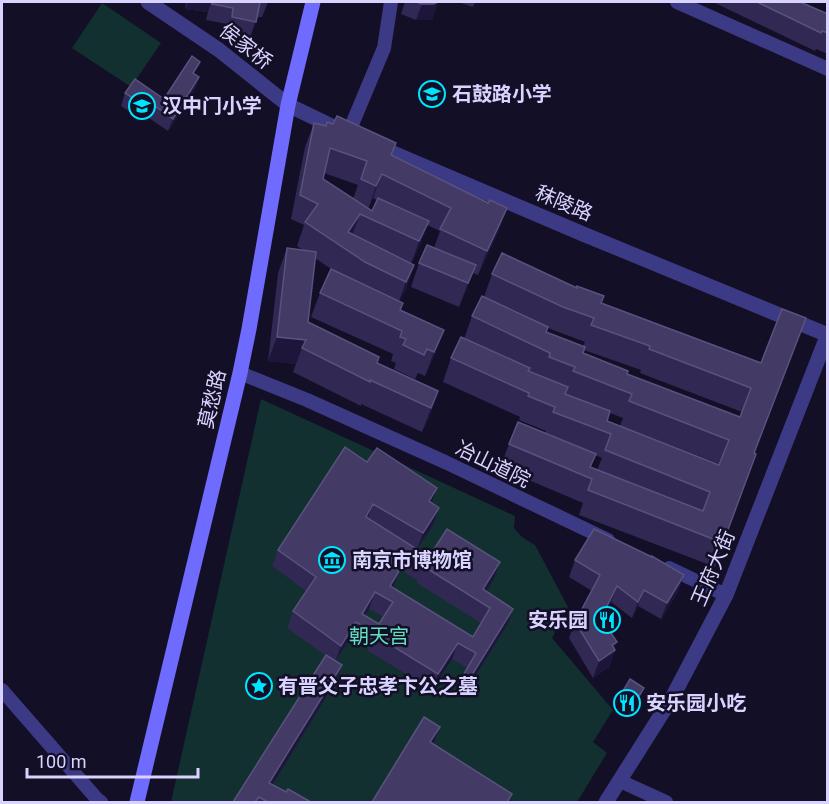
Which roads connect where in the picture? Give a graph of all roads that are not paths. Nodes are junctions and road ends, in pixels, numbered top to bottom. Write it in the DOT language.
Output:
graph roads {
  1 [pos="148,2"];
  2 [pos="313,2"];
  3 [pos="391,2"];
  4 [pos="677,2"];
  5 [pos="828,69"];
  6 [pos="288,105"];
  7 [pos="348,134"];
  8 [pos="827,335"];
  9 [pos="240,373"];
  10 [pos="620,546"];
  11 [pos="652,561"];
  12 [pos="726,595"];
  13 [pos="2,690"];
  14 [pos="620,781"];
  15 [pos="101,802"];
  16 [pos="137,802"];
  17 [pos="606,802"];
  18 [pos="666,802"];
  1 -- 6 [label="street, 侯家桥"];
  2 -- 6 [label="main road, 莫愁路"];
  3 -- 7 [label="street"];
  4 -- 5 [label="street"];
  6 -- 7 [label="street, 秣陵路"];
  6 -- 9 [label="main road, 莫愁路"];
  7 -- 8 [label="street, 秣陵路"];
  8 -- 12 [label="street, 王府大街"];
  9 -- 10 [label="street, 冶山道院"];
  9 -- 16 [label="main road, 莫愁路"];
  11 -- 12 [label="street"];
  12 -- 14 [label="street, 王府大街"];
  13 -- 15 [label="street"];
  14 -- 17 [label="street, 王府大街"];
  14 -- 18 [label="street"];
}
